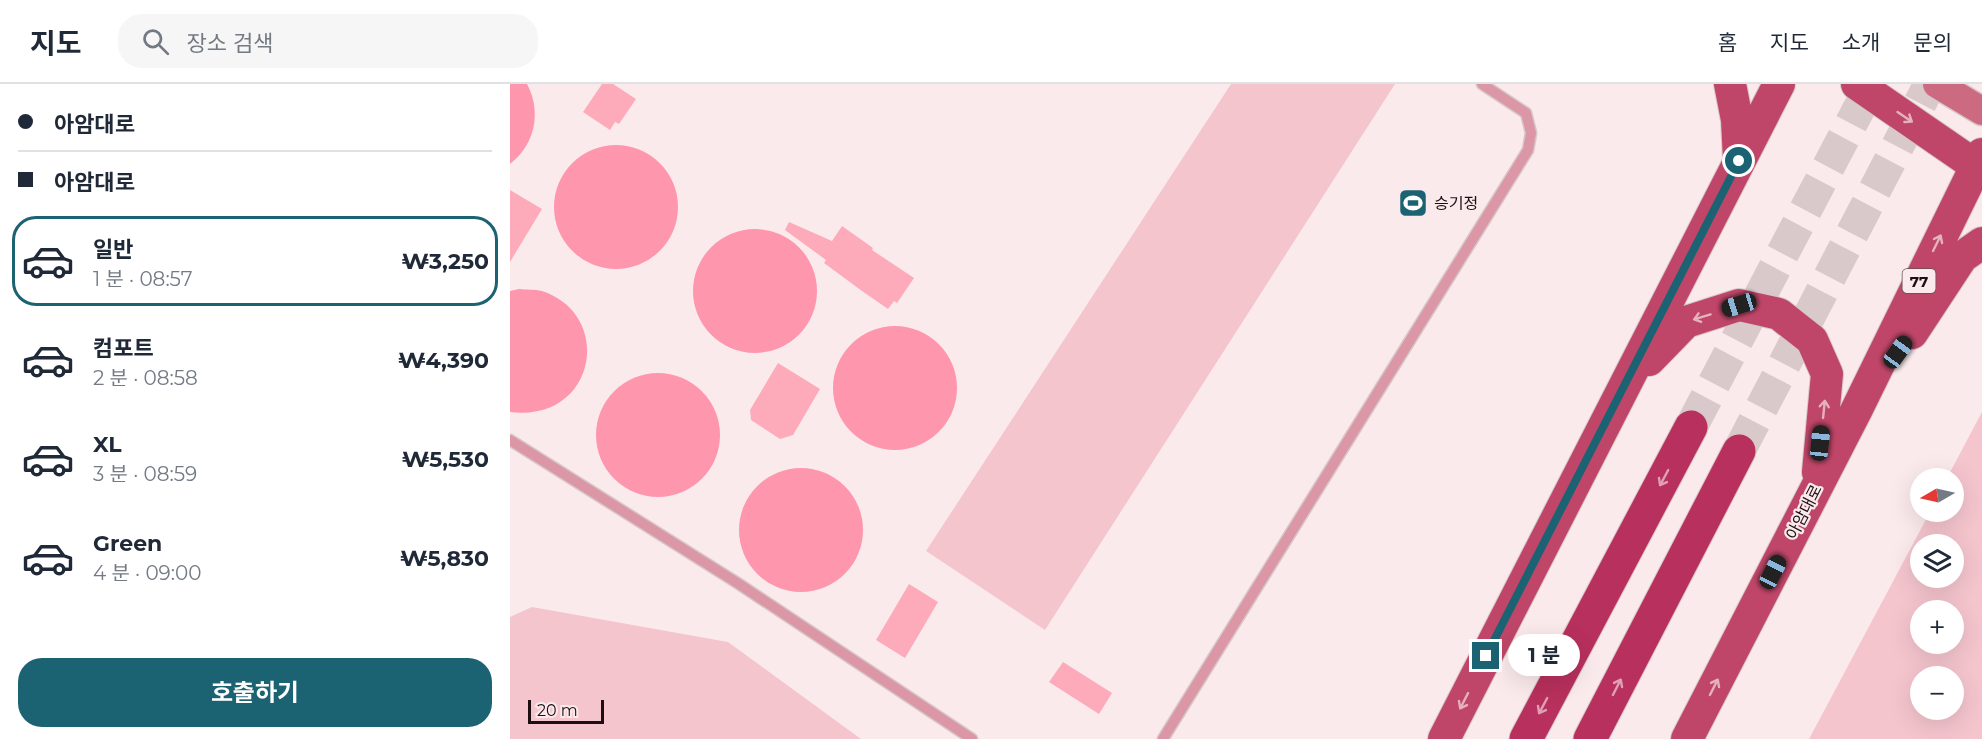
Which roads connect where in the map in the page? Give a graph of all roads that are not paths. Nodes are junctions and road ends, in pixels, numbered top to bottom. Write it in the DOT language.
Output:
graph roads {
  1 [pos="1482,84"];
  2 [pos="1730,84"];
  3 [pos="1779,84"];
  4 [pos="1857,84"];
  5 [pos="1937,84"];
  6 [pos="1982,111"];
  7 [pos="1739,161"];
  8 [pos="1980,163"];
  9 [pos="1982,243"];
  10 [pos="1624,387"];
  11 [pos="1857,409"];
  12 [pos="1691,427"];
  13 [pos="510,440"];
  14 [pos="1739,451"];
  15 [pos="1816,488"];
  16 [pos="972,739"];
  17 [pos="1163,739"];
  18 [pos="1444,739"];
  19 [pos="1526,739"];
  20 [pos="1590,739"];
  21 [pos="1687,739"];
  1 -- 17 [label="lane"];
  2 -- 7 [label="main road"];
  3 -- 7 [label="main road"];
  4 -- 8 [label="main road, one-way"];
  5 -- 6 [label="main road"];
  7 -- 10 [label="main road"];
  11 -- 8 [label="main road, 아암대로 / 77, one-way"];
  9 -- 11 [label="main road"];
  15 -- 10 [label="main road, one-way"];
  10 -- 18 [label="main road, one-way"];
  11 -- 15 [label="main road, 아암대로 / 77"];
  12 -- 19 [label="highway, one-way"];
  13 -- 16 [label="lane"];
  20 -- 14 [label="highway, one-way"];
  21 -- 15 [label="main road, 아암대로 / 77, one-way"];
}
